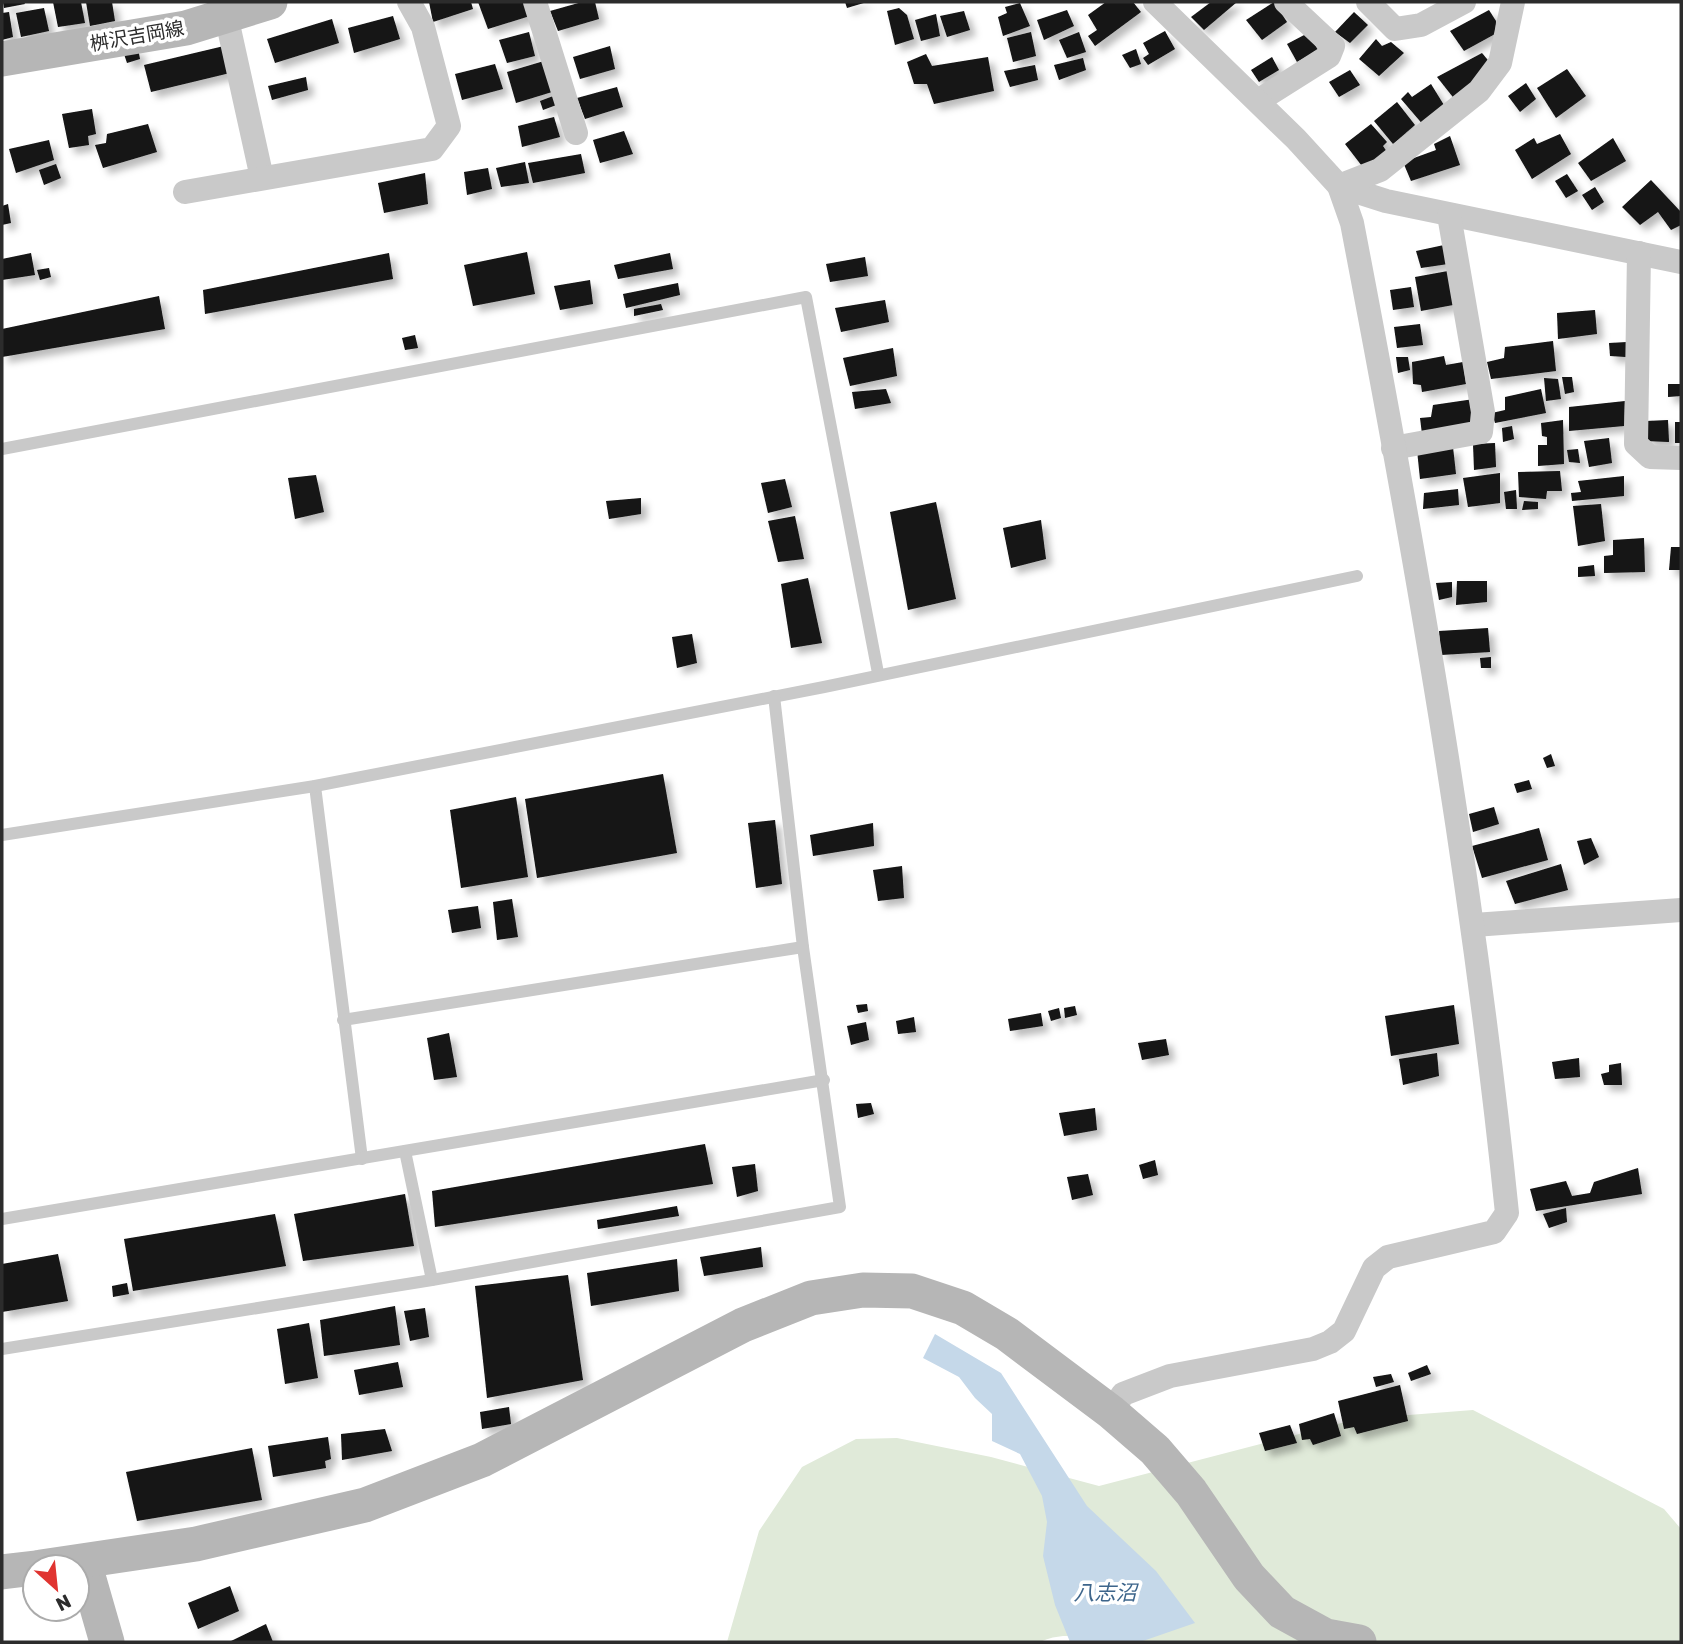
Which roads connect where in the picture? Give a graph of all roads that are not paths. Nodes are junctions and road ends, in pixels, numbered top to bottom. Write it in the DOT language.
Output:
graph roads {
  1 [pos="270,2"];
  2 [pos="409,2"];
  3 [pos="535,2"];
  4 [pos="1286,2"];
  5 [pos="1368,2"];
  6 [pos="1464,2"];
  7 [pos="1513,2"];
  8 [pos="1165,5"];
  9 [pos="226,16"];
  10 [pos="2,59"];
  11 [pos="1258,101"];
  12 [pos="576,133"];
  13 [pos="262,178"];
  14 [pos="1339,186"];
  15 [pos="185,192"];
  16 [pos="1449,215"];
  17 [pos="1639,253"];
  18 [pos="1681,262"];
  19 [pos="1393,448"];
  20 [pos="2,449"];
  21 [pos="1681,458"];
  22 [pos="1357,576"];
  23 [pos="878,673"];
  24 [pos="774,696"];
  25 [pos="315,786"];
  26 [pos="2,835"];
  27 [pos="1681,910"];
  28 [pos="1474,925"];
  29 [pos="803,947"];
  30 [pos="344,1020"];
  31 [pos="824,1080"];
  32 [pos="405,1151"];
  33 [pos="362,1159"];
  34 [pos="2,1219"];
  35 [pos="432,1280"];
  36 [pos="2,1349"];
  37 [pos="1111,1412"];
  38 [pos="91,1561"];
  39 [pos="21,1570"];
  40 [pos="2,1572"];
  41 [pos="91,1586"];
  42 [pos="107,1642"];
  43 [pos="1359,1642"];
  1 -- 9 [label="street, 桝沢吉岡線"];
  2 -- 13 [label="street"];
  3 -- 12 [label="street"];
  4 -- 11 [label="street"];
  5 -- 6 [label="street"];
  7 -- 14 [label="street"];
  8 -- 11 [label="street"];
  9 -- 10 [label="street, 桝沢吉岡線"];
  9 -- 13 [label="street"];
  11 -- 14 [label="street"];
  13 -- 15 [label="street"];
  14 -- 16 [label="street"];
  14 -- 19 [label="street"];
  16 -- 17 [label="street"];
  16 -- 19 [label="street"];
  17 -- 18 [label="street"];
  17 -- 21 [label="street"];
  19 -- 28 [label="street"];
  20 -- 23 [label="lane"];
  22 -- 23 [label="lane"];
  23 -- 24 [label="lane"];
  24 -- 25 [label="lane"];
  24 -- 29 [label="lane"];
  25 -- 26 [label="lane"];
  25 -- 30 [label="lane"];
  27 -- 28 [label="street"];
  28 -- 37 [label="street"];
  29 -- 30 [label="lane"];
  29 -- 31 [label="lane"];
  30 -- 33 [label="lane"];
  31 -- 32 [label="lane"];
  31 -- 35 [label="lane"];
  32 -- 33 [label="lane"];
  32 -- 35 [label="lane"];
  33 -- 34 [label="lane"];
  35 -- 36 [label="lane"];
  37 -- 38 [label="street"];
  37 -- 43 [label="street"];
  39 -- 40 [label="street"];
  41 -- 42 [label="street"];
}
